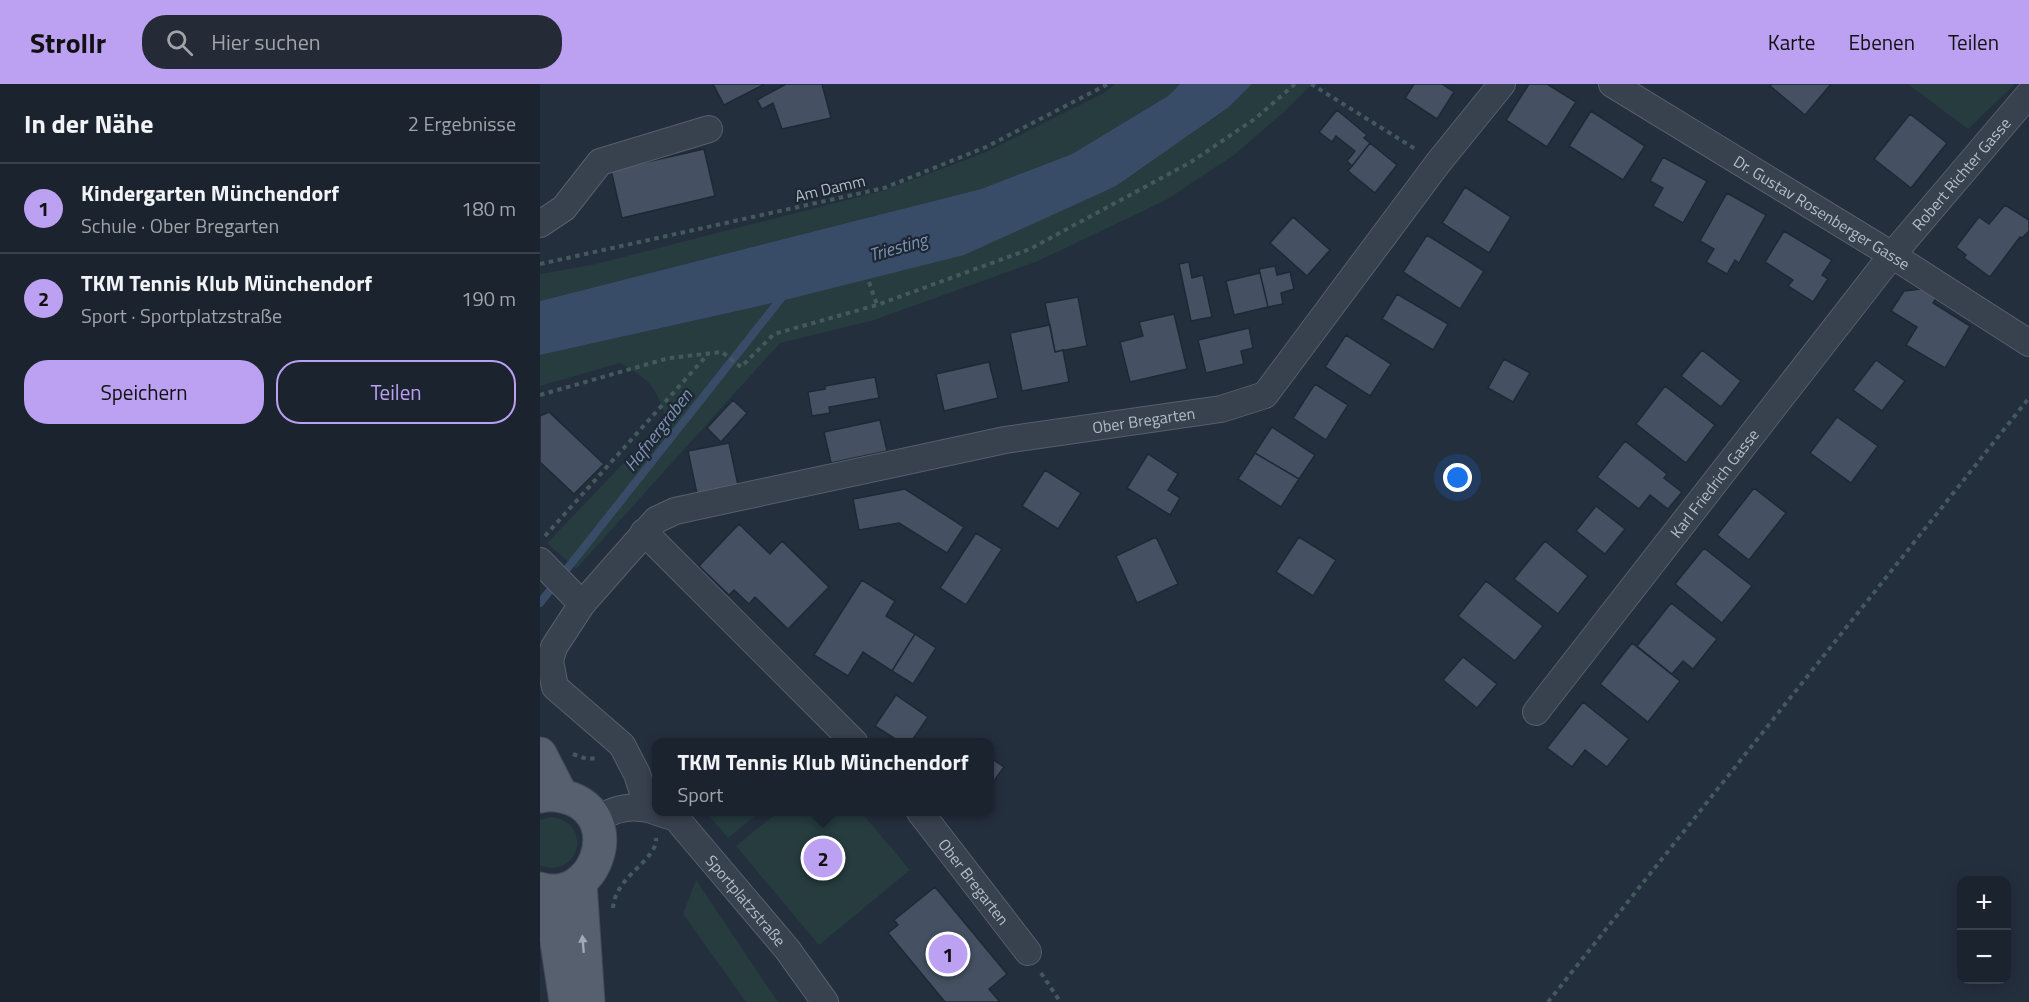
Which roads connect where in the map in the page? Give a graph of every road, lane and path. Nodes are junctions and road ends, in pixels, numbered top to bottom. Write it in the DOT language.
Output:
graph roads {
  1 [pos="1108,84"];
  2 [pos="1295,84"];
  3 [pos="1311,84"];
  4 [pos="1502,84"];
  5 [pos="1612,84"];
  6 [pos="2029,94"];
  7 [pos="708,129"];
  8 [pos="1438,163"];
  9 [pos="540,224"];
  10 [pos="1892,255"];
  11 [pos="540,264"];
  12 [pos="868,282"];
  13 [pos="877,305"];
  14 [pos="2029,343"];
  15 [pos="709,354"];
  16 [pos="540,395"];
  17 [pos="2029,398"];
  18 [pos="644,532"];
  19 [pos="540,541"];
  20 [pos="540,561"];
  21 [pos="573,596"];
  22 [pos="1536,712"];
  23 [pos="850,738"];
  24 [pos="622,745"];
  25 [pos="541,756"];
  26 [pos="550,796"];
  27 [pos="652,806"];
  28 [pos="652,810"];
  29 [pos="655,816"];
  30 [pos="670,816"];
  31 [pos="923,816"];
  32 [pos="595,821"];
  33 [pos="580,883"];
  34 [pos="542,889"];
  35 [pos="614,915"];
  36 [pos="1028,952"];
  37 [pos="566,1002"];
  38 [pos="588,1002"];
  39 [pos="825,1002"];
  40 [pos="1057,1002"];
  41 [pos="1548,1002"];
  1 -- 11 [label="path, Am Damm"];
  2 -- 13 [label="path"];
  3 -- 8 [label="path"];
  4 -- 8 [label="street, Ober Bregarten"];
  5 -- 10 [label="street, Dr. Gustav Rosenberger Gasse"];
  6 -- 10 [label="street, Robert Richter Gasse"];
  7 -- 9 [label="street"];
  8 -- 18 [label="street, Ober Bregarten"];
  10 -- 14 [label="street, Dr. Gustav Rosenberger Gasse"];
  10 -- 22 [label="street, Karl Friedrich Gasse"];
  12 -- 13 [label="path"];
  13 -- 15 [label="path"];
  15 -- 16 [label="path"];
  15 -- 19 [label="path"];
  17 -- 41 [label="path"];
  18 -- 21 [label="street, Ober Bregarten"];
  18 -- 23 [label="street"];
  20 -- 21 [label="street"];
  21 -- 24 [label="street, Ober Bregarten"];
  24 -- 25 [label="path"];
  24 -- 27 [label="street, Ober Bregarten"];
  25 -- 26 [label="main road"];
  26 -- 32 [label="main road"];
  28 -- 32 [label="street, Sportplatzstraße"];
  29 -- 35 [label="path"];
  30 -- 39 [label="street, Sportplatzstraße"];
  31 -- 36 [label="street, Ober Bregarten"];
  32 -- 33 [label="main road"];
  33 -- 34 [label="main road"];
  38 -- 33 [label="main road, one-way"];
  34 -- 37 [label="main road"];
  36 -- 40 [label="path"];
}
